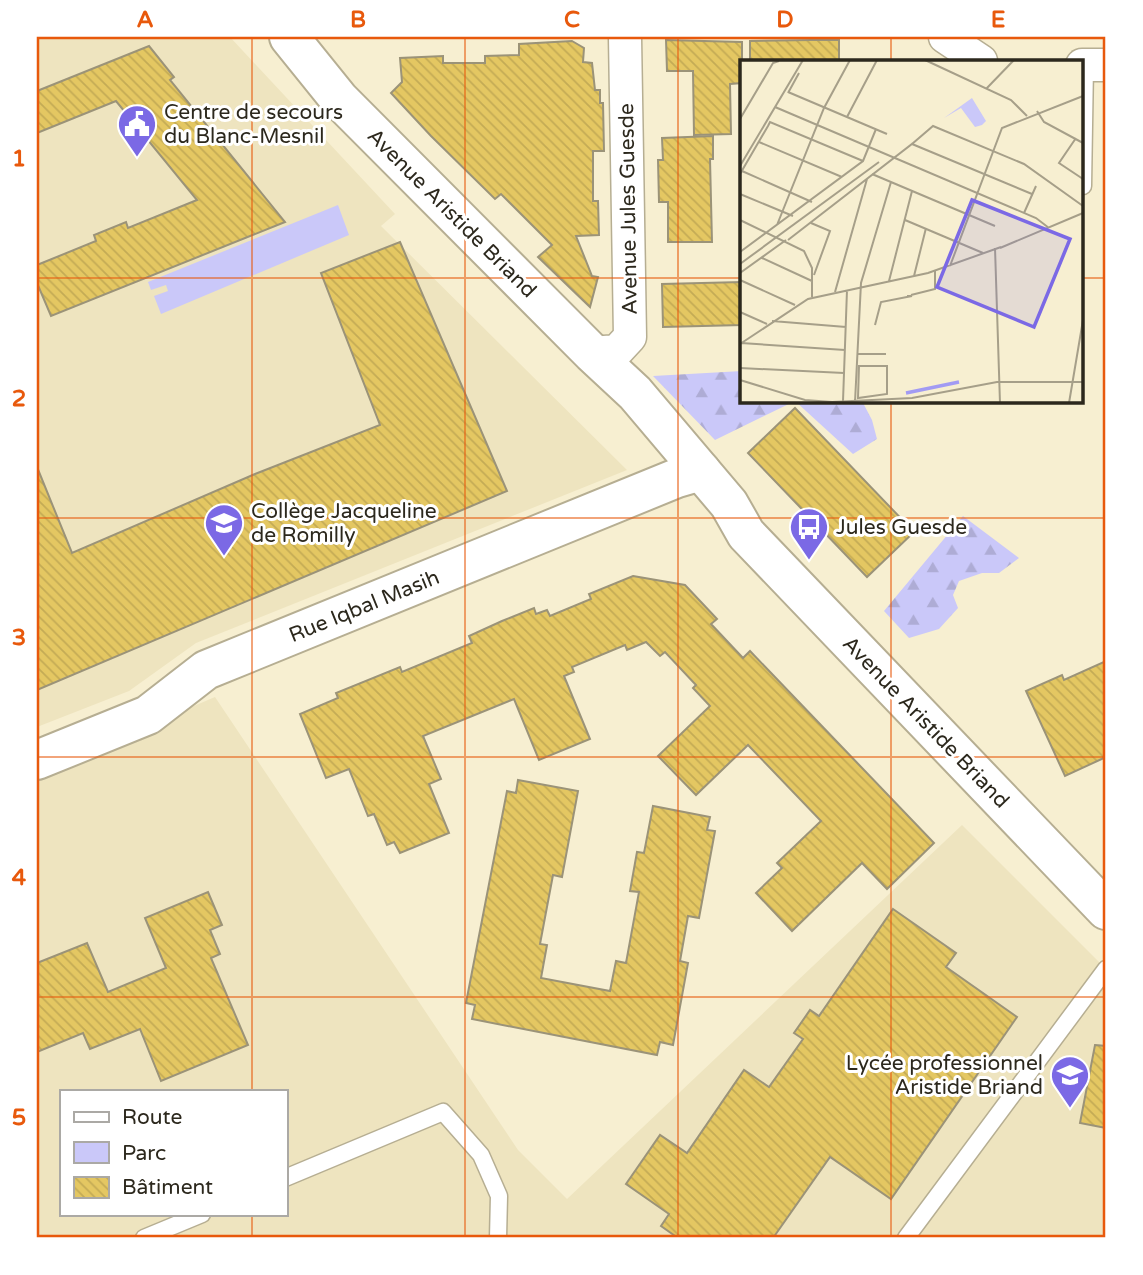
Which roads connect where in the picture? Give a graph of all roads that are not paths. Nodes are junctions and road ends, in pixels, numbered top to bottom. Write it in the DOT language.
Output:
graph roads {
  1 [pos="625,37"];
  2 [pos="301,41"];
  3 [pos="1091,65"];
  4 [pos="1084,171"];
  5 [pos="592,353"];
  6 [pos="689,475"];
  7 [pos="37,760"];
  8 [pos="1106,910"];
  9 [pos="1106,969"];
  10 [pos="287,1177"];
  11 [pos="197,1216"];
  12 [pos="144,1238"];
  13 [pos="498,1238"];
  14 [pos="906,1238"];
  1 -- 5 [label="street, Avenue Jules Guesde"];
  2 -- 5 [label="street, Avenue Aristide Briand"];
  3 -- 4 [label="lane"];
  5 -- 6 [label="street, Avenue Aristide Briand"];
  6 -- 7 [label="street, Rue Iqbal Masih"];
  6 -- 8 [label="street, Avenue Aristide Briand"];
  9 -- 14 [label="lane"];
  10 -- 13 [label="lane"];
  11 -- 12 [label="lane"];
}
